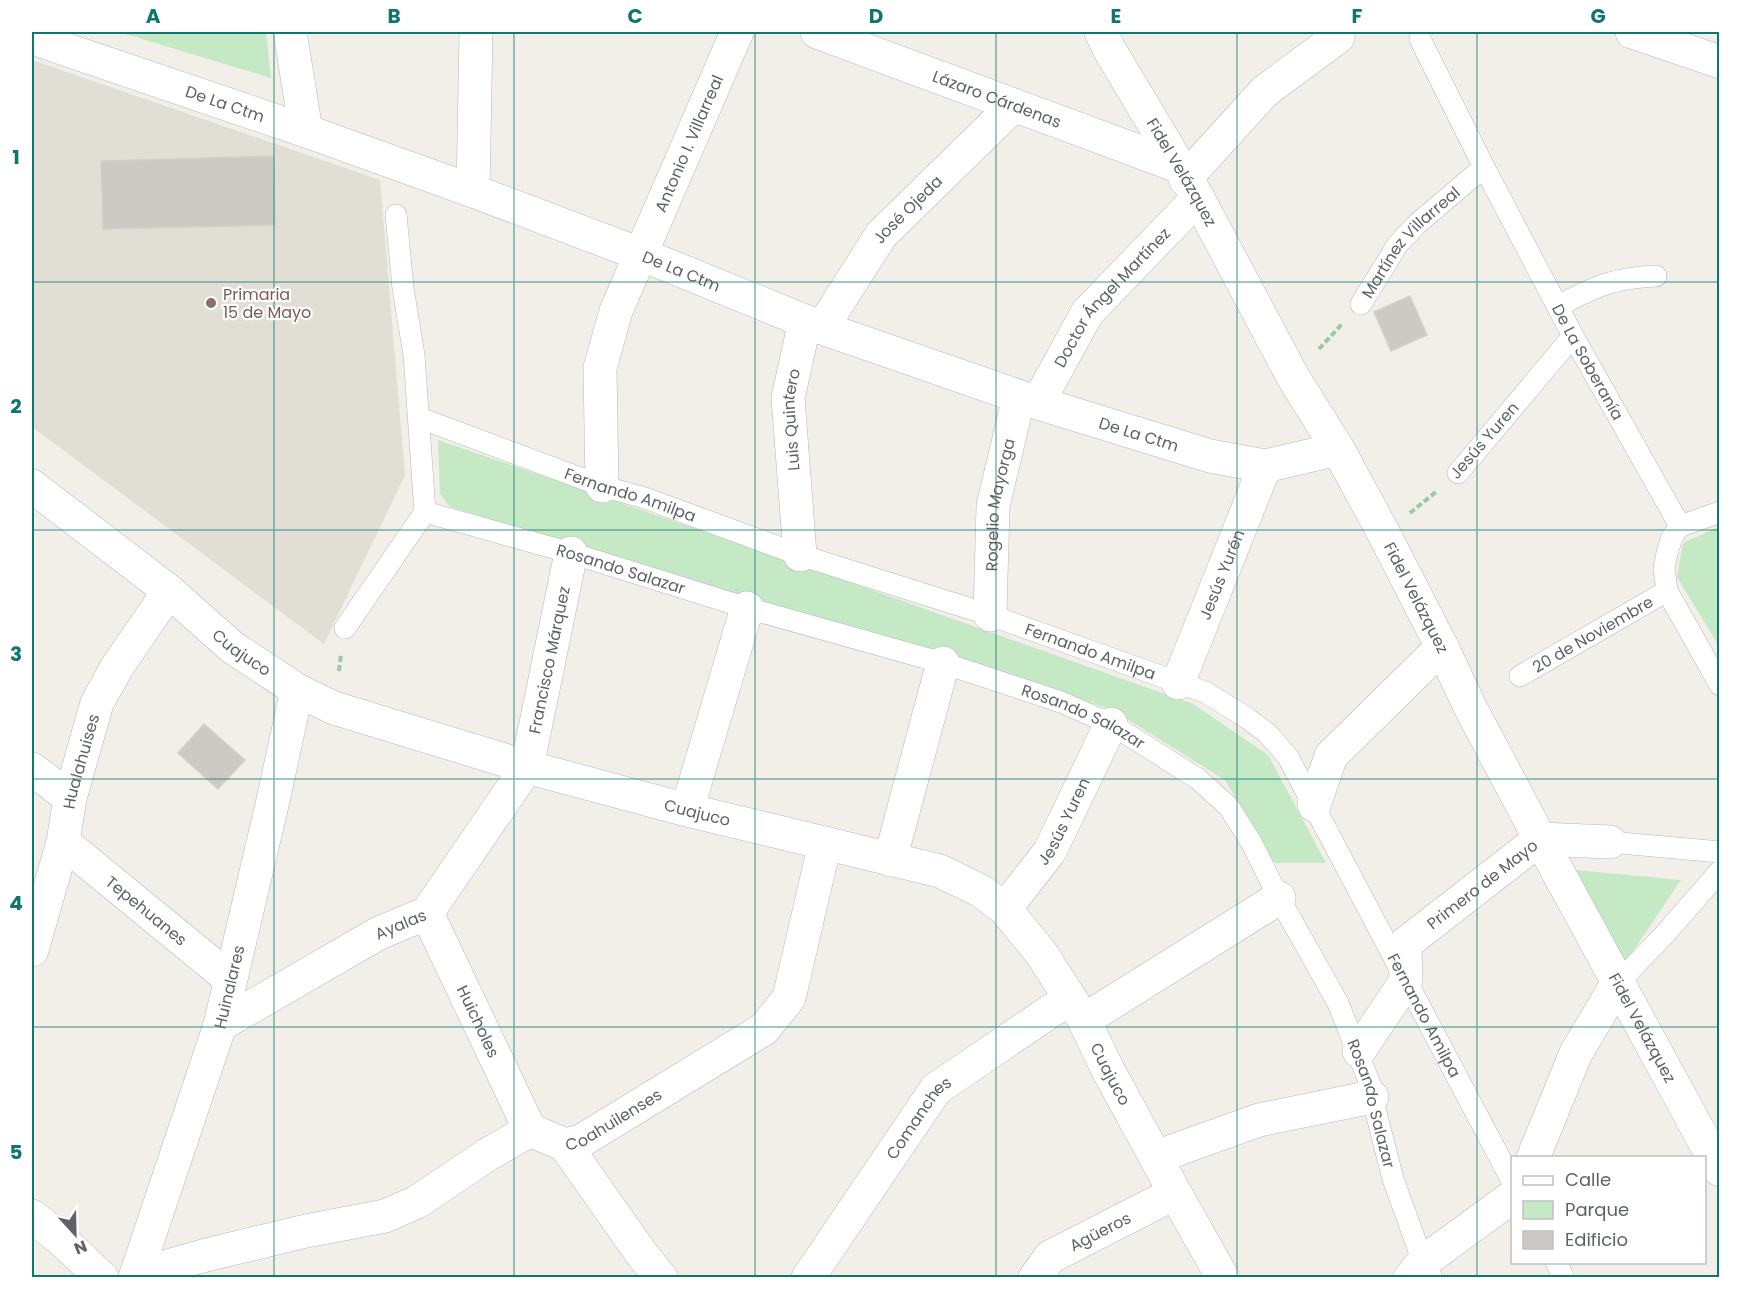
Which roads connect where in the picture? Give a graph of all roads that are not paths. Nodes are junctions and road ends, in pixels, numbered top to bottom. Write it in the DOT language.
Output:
graph roads {
  1 [pos="290,32"];
  2 [pos="476,32"];
  3 [pos="737,32"];
  4 [pos="817,32"];
  5 [pos="1101,32"];
  6 [pos="1632,32"];
  7 [pos="42,37"];
  8 [pos="1338,37"];
  9 [pos="1420,39"];
  10 [pos="1719,62"];
  11 [pos="1013,106"];
  12 [pos="306,131"];
  13 [pos="1484,167"];
  14 [pos="1187,181"];
  15 [pos="473,191"];
  16 [pos="396,215"];
  17 [pos="640,254"];
  18 [pos="1656,276"];
  19 [pos="1361,304"];
  20 [pos="1558,306"];
  21 [pos="814,324"];
  22 [pos="1573,336"];
  23 [pos="1029,400"];
  24 [pos="420,418"];
  25 [pos="1338,449"];
  26 [pos="1265,466"];
  27 [pos="1458,473"];
  28 [pos="32,486"];
  29 [pos="602,486"];
  30 [pos="425,512"];
  31 [pos="1719,512"];
  32 [pos="1680,526"];
  33 [pos="572,553"];
  34 [pos="800,555"];
  35 [pos="169,591"];
  36 [pos="1667,591"];
  37 [pos="747,608"];
  38 [pos="990,615"];
  39 [pos="345,628"];
  40 [pos="1442,647"];
  41 [pos="943,663"];
  42 [pos="1520,676"];
  43 [pos="1178,683"];
  44 [pos="1719,685"];
  45 [pos="297,690"];
  46 [pos="1111,724"];
  47 [pos="527,766"];
  48 [pos="32,769"];
  49 [pos="70,798"];
  50 [pos="1314,805"];
  51 [pos="687,810"];
  52 [pos="1540,839"];
  53 [pos="63,842"];
  54 [pos="1611,842"];
  55 [pos="825,843"];
  56 [pos="1719,852"];
  57 [pos="890,860"];
  58 [pos="1719,871"];
  59 [pos="1280,898"];
  60 [pos="1005,909"];
  61 [pos="427,913"];
  62 [pos="32,950"];
  63 [pos="230,979"];
  64 [pos="1406,981"];
  65 [pos="1617,984"];
  66 [pos="1077,1009"];
  67 [pos="220,1024"];
  68 [pos="1359,1051"];
  69 [pos="1372,1097"];
  70 [pos="530,1130"];
  71 [pos="565,1145"];
  72 [pos="1534,1156"];
  73 [pos="1156,1157"];
  74 [pos="1716,1157"];
  75 [pos="1511,1179"];
  76 [pos="1175,1193"];
  77 [pos="1511,1198"];
  78 [pos="32,1216"];
  79 [pos="1557,1264"];
  80 [pos="1422,1272"];
  81 [pos="135,1276"];
  82 [pos="102,1278"];
  83 [pos="661,1278"];
  84 [pos="808,1278"];
  85 [pos="1035,1278"];
  86 [pos="1223,1278"];
  87 [pos="1564,1278"];
  1 -- 12 [label="street"];
  2 -- 15 [label="street"];
  3 -- 17 [label="street, Antonio I. Villarreal"];
  4 -- 11 [label="street, Lázaro Cárdenas"];
  5 -- 14 [label="street, Fidel Velázquez"];
  6 -- 10 [label="street"];
  7 -- 12 [label="street, De La Ctm"];
  8 -- 14 [label="street"];
  9 -- 13 [label="lane, De La Soberanía"];
  11 -- 14 [label="street, Lázaro Cárdenas"];
  11 -- 21 [label="street, José Ojeda"];
  12 -- 15 [label="street, De La Ctm"];
  13 -- 19 [label="lane, Martínez Villarreal"];
  13 -- 20 [label="lane, De La Soberanía"];
  14 -- 23 [label="street, Doctor Ángel Martínez"];
  14 -- 25 [label="street, Fidel Velázquez"];
  15 -- 17 [label="street, De La Ctm"];
  16 -- 24 [label="lane"];
  17 -- 21 [label="street, De La Ctm"];
  17 -- 29 [label="street, Antonio I. Villarreal"];
  18 -- 20 [label="lane"];
  20 -- 22 [label="lane, De La Soberanía"];
  21 -- 23 [label="street, De La Ctm"];
  21 -- 34 [label="street, Luis Quintero"];
  22 -- 27 [label="lane, Jesús Yuren"];
  22 -- 32 [label="lane, De La Soberanía"];
  23 -- 26 [label="street, De La Ctm"];
  23 -- 38 [label="street, Rogelio Mayorga"];
  24 -- 29 [label="lane, Fernando Amilpa"];
  24 -- 30 [label="lane"];
  25 -- 26 [label="street, De La Ctm"];
  25 -- 40 [label="street, Fidel Velázquez"];
  26 -- 43 [label="street, Jesús Yurén"];
  28 -- 35 [label="street, Cuajuco"];
  29 -- 34 [label="lane, Fernando Amilpa"];
  30 -- 33 [label="lane, Rosando Salazar"];
  30 -- 39 [label="lane"];
  31 -- 32 [label="lane"];
  32 -- 36 [label="lane"];
  33 -- 37 [label="lane, Rosando Salazar"];
  33 -- 47 [label="street, Francisco Márquez"];
  34 -- 38 [label="lane, Fernando Amilpa"];
  35 -- 45 [label="street, Cuajuco"];
  35 -- 49 [label="street, Hualahuises"];
  36 -- 42 [label="lane, 20 de Noviembre"];
  36 -- 44 [label="lane"];
  37 -- 41 [label="lane, Rosando Salazar"];
  37 -- 51 [label="street"];
  38 -- 43 [label="lane, Fernando Amilpa"];
  40 -- 50 [label="street"];
  40 -- 52 [label="street, Fidel Velázquez"];
  41 -- 46 [label="lane, Rosando Salazar"];
  41 -- 57 [label="street"];
  43 -- 50 [label="lane, Fernando Amilpa"];
  45 -- 47 [label="street, Cuajuco"];
  45 -- 63 [label="street, Huinalares"];
  46 -- 59 [label="lane, Rosando Salazar"];
  46 -- 60 [label="street, Jesús Yuren"];
  47 -- 51 [label="street, Cuajuco"];
  47 -- 61 [label="street, Ayalas"];
  48 -- 49 [label="street"];
  49 -- 53 [label="street, Hualahuises"];
  50 -- 64 [label="lane, Fernando Amilpa"];
  51 -- 55 [label="street, Cuajuco"];
  52 -- 54 [label="street, Primero de Mayo"];
  52 -- 64 [label="street, Primero de Mayo"];
  52 -- 65 [label="street, Fidel Velázquez"];
  53 -- 62 [label="street, Hualahuises"];
  53 -- 63 [label="street, Tepehuanes"];
  54 -- 56 [label="lane, Primero de Mayo"];
  55 -- 57 [label="street, Cuajuco"];
  55 -- 71 [label="street, Coahuilenses"];
  57 -- 60 [label="street, Cuajuco"];
  58 -- 65 [label="lane"];
  59 -- 66 [label="street"];
  59 -- 68 [label="lane, Rosando Salazar"];
  60 -- 66 [label="street, Cuajuco"];
  61 -- 67 [label="street, Ayalas"];
  61 -- 70 [label="street, Huicholes"];
  63 -- 67 [label="street, Huinalares"];
  64 -- 68 [label="street"];
  64 -- 75 [label="lane, Fernando Amilpa"];
  65 -- 72 [label="street"];
  65 -- 74 [label="street, Fidel Velázquez"];
  66 -- 73 [label="street, Cuajuco"];
  66 -- 84 [label="street, Comanches"];
  67 -- 81 [label="street, Huinalares"];
  68 -- 69 [label="lane, Rosando Salazar"];
  69 -- 73 [label="street"];
  69 -- 80 [label="lane, Rosando Salazar"];
  70 -- 71 [label="street, Coahuilenses"];
  70 -- 81 [label="street"];
  71 -- 83 [label="street"];
  73 -- 76 [label="street, Cuajuco"];
  76 -- 85 [label="street, Agüeros"];
  76 -- 86 [label="street, Cuajuco"];
  77 -- 80 [label="street"];
  78 -- 82 [label="street"];
  79 -- 87 [label="lane"];
}
